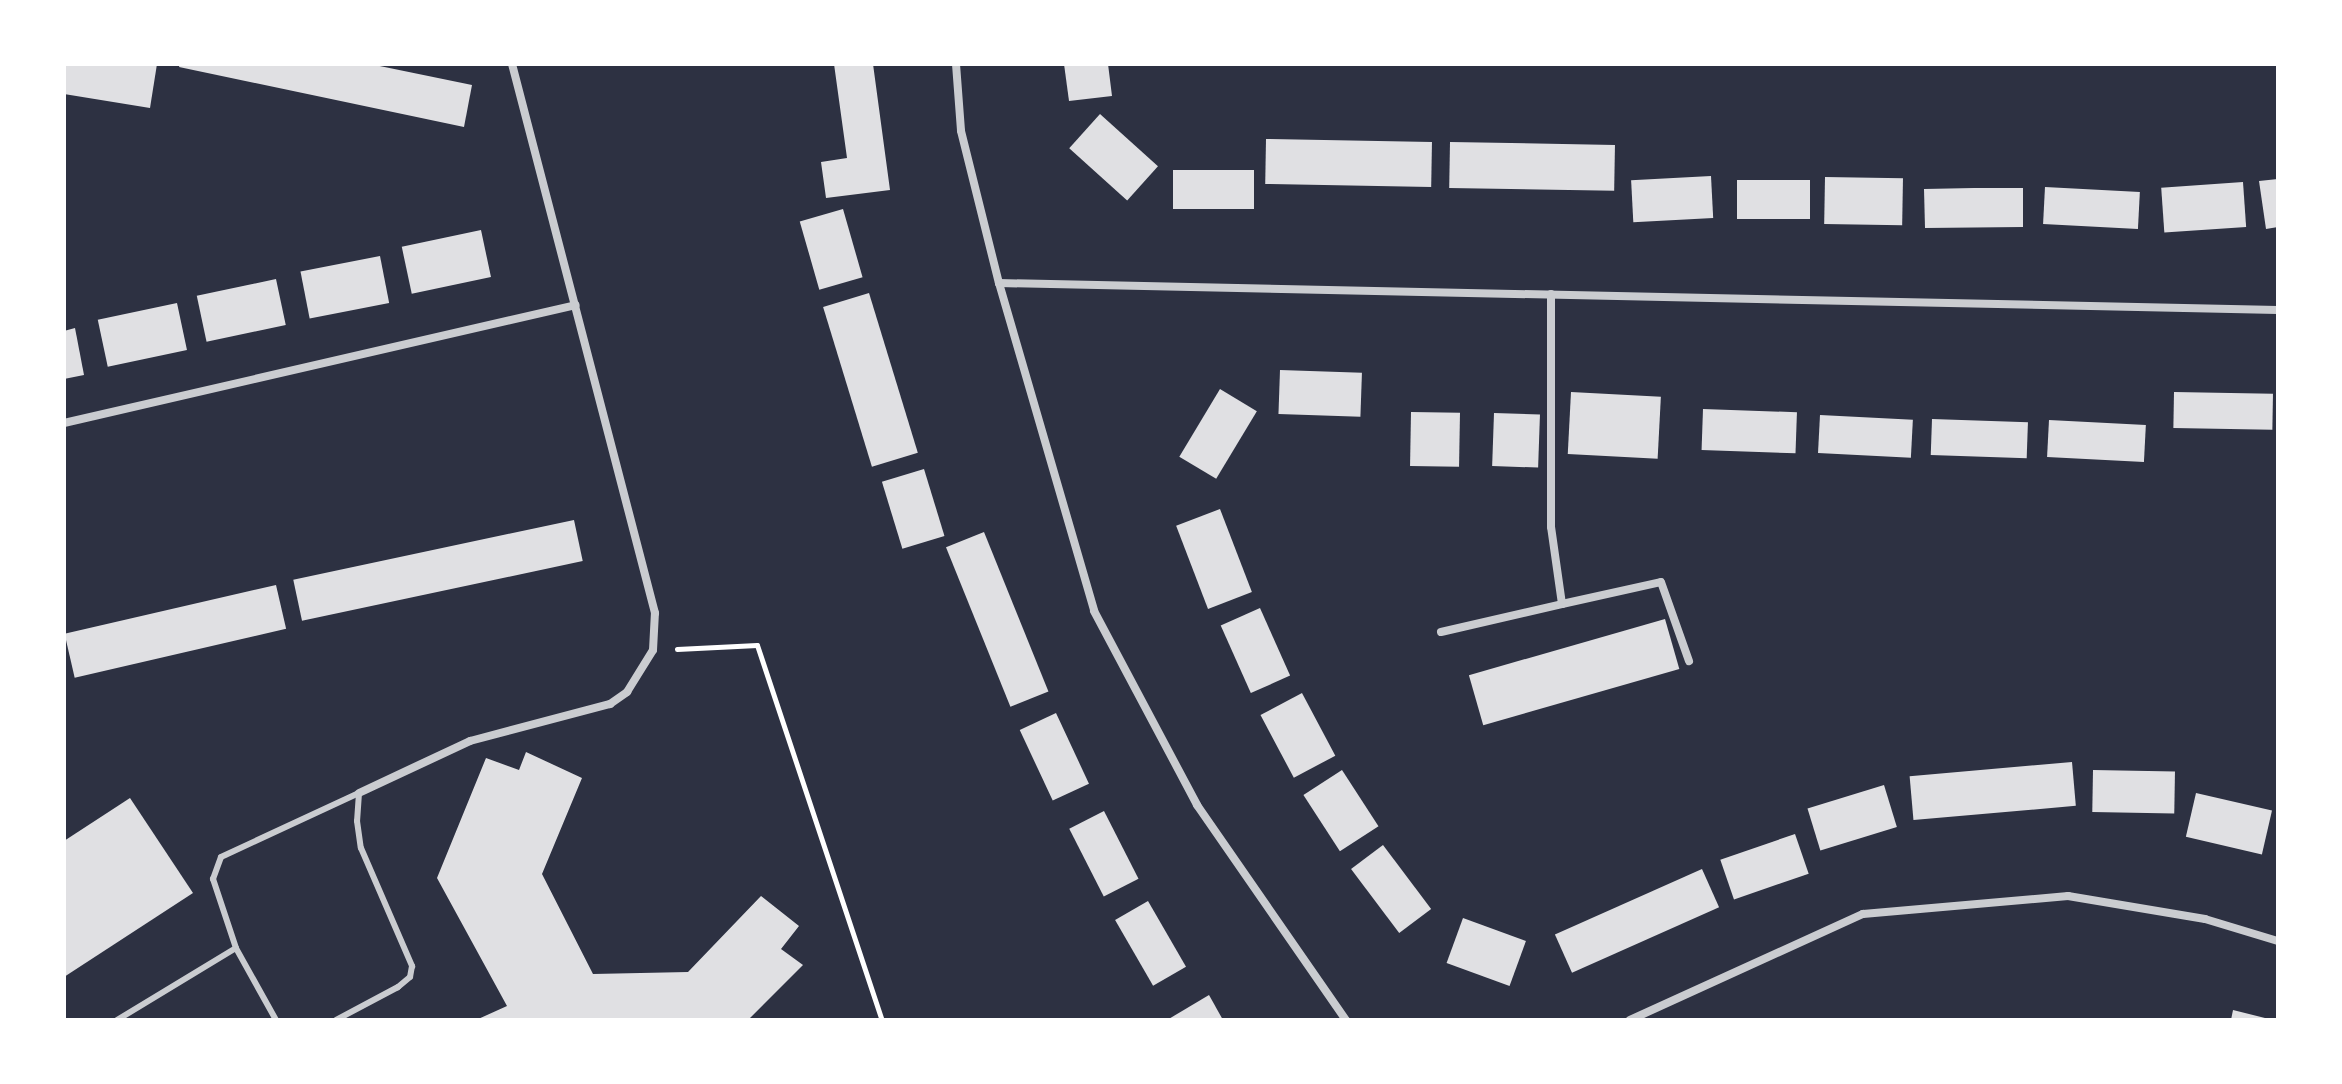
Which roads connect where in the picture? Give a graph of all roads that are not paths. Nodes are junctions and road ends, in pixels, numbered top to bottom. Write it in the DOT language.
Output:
graph roads {
  1 [pos="512,64"];
  2 [pos="956,64"];
  3 [pos="999,283"];
  4 [pos="1551,294"];
  5 [pos="576,305"];
  6 [pos="2278,310"];
  7 [pos="64,423"];
  8 [pos="1562,604"];
  9 [pos="1441,632"];
  10 [pos="1689,661"];
  11 [pos="359,793"];
  12 [pos="2278,941"];
  13 [pos="236,948"];
  14 [pos="117,1020"];
  15 [pos="276,1020"];
  16 [pos="336,1020"];
  17 [pos="1346,1020"];
  18 [pos="1630,1020"];
  1 -- 5 [label="street"];
  2 -- 3 [label="street"];
  3 -- 4 [label="street"];
  3 -- 17 [label="street"];
  4 -- 6 [label="street"];
  4 -- 8 [label="street"];
  5 -- 7 [label="street"];
  5 -- 11 [label="street"];
  8 -- 9 [label="street"];
  8 -- 10 [label="street"];
  11 -- 13 [label="lane"];
  11 -- 16 [label="lane"];
  12 -- 18 [label="street"];
  13 -- 14 [label="lane"];
  13 -- 15 [label="lane"];
}
